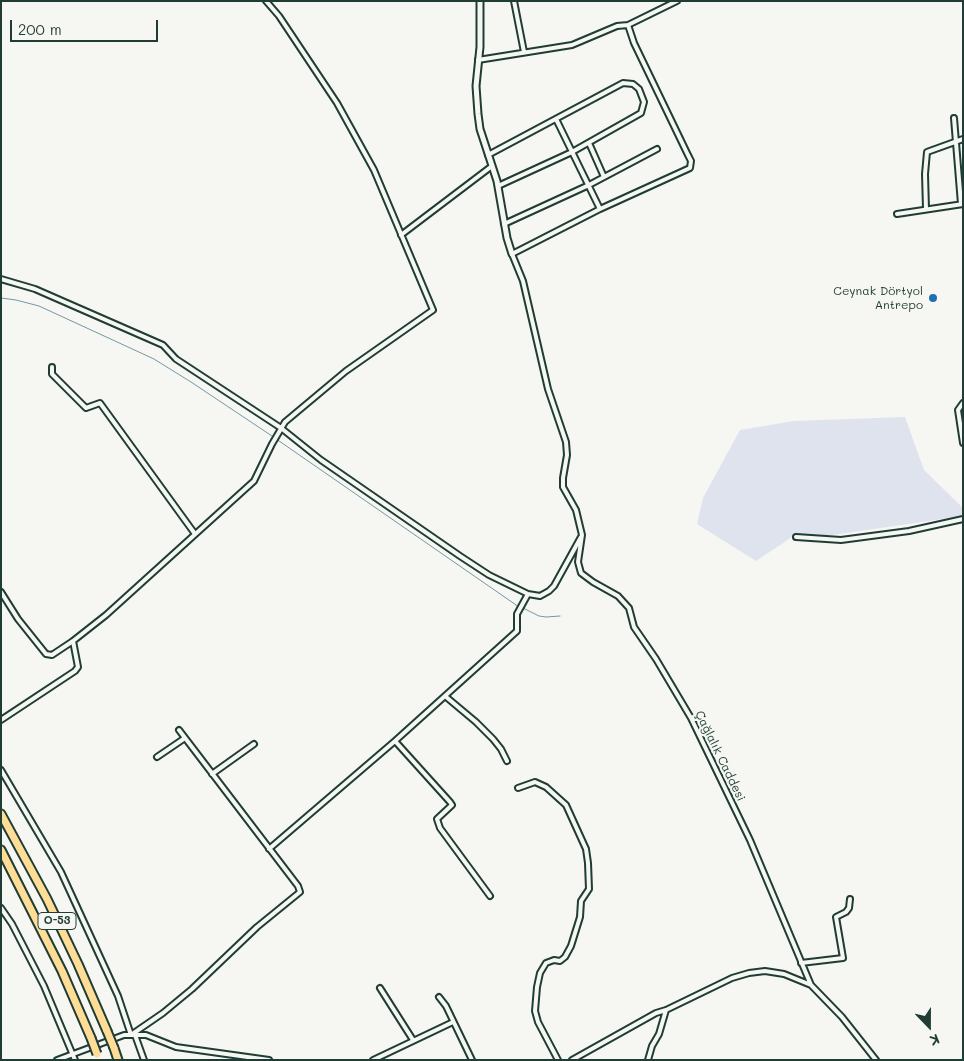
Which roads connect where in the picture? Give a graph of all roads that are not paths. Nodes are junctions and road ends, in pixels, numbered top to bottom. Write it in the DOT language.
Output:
graph roads {
  1 [pos="266,1"];
  2 [pos="480,1"];
  3 [pos="514,1"];
  4 [pos="677,1"];
  5 [pos="628,25"];
  6 [pos="524,52"];
  7 [pos="478,60"];
  8 [pos="954,118"];
  9 [pos="556,119"];
  10 [pos="963,139"];
  11 [pos="957,141"];
  12 [pos="588,143"];
  13 [pos="657,149"];
  14 [pos="572,152"];
  15 [pos="488,155"];
  16 [pos="492,166"];
  17 [pos="604,177"];
  18 [pos="589,185"];
  19 [pos="498,186"];
  20 [pos="962,204"];
  21 [pos="600,209"];
  22 [pos="926,209"];
  23 [pos="896,214"];
  24 [pos="504,224"];
  25 [pos="401,235"];
  26 [pos="512,254"];
  27 [pos="1,279"];
  28 [pos="52,367"];
  29 [pos="963,403"];
  30 [pos="962,429"];
  31 [pos="280,430"];
  32 [pos="963,443"];
  33 [pos="963,519"];
  34 [pos="195,534"];
  35 [pos="582,535"];
  36 [pos="796,537"];
  37 [pos="1,592"];
  38 [pos="528,594"];
  39 [pos="74,641"];
  40 [pos="445,696"];
  41 [pos="1,720"];
  42 [pos="179,730"];
  43 [pos="185,738"];
  44 [pos="395,741"];
  45 [pos="254,744"];
  46 [pos="157,756"];
  47 [pos="508,761"];
  48 [pos="1,770"];
  49 [pos="212,774"];
  50 [pos="518,788"];
  51 [pos="1,814"];
  52 [pos="269,849"];
  53 [pos="1,850"];
  54 [pos="490,896"];
  55 [pos="850,899"];
  56 [pos="1,908"];
  57 [pos="801,963"];
  58 [pos="811,985"];
  59 [pos="380,988"];
  60 [pos="439,997"];
  61 [pos="666,1010"];
  62 [pos="453,1022"];
  63 [pos="133,1035"];
  64 [pos="413,1040"];
  65 [pos="73,1054"];
  66 [pos="98,1057"];
  67 [pos="57,1060"];
  68 [pos="75,1060"];
  69 [pos="118,1060"];
  70 [pos="144,1060"];
  71 [pos="269,1060"];
  72 [pos="373,1060"];
  73 [pos="472,1060"];
  74 [pos="558,1060"];
  75 [pos="572,1060"];
  76 [pos="648,1060"];
  77 [pos="876,1060"];
  1 -- 25 [label="street"];
  2 -- 7 [label="street"];
  3 -- 6 [label="street"];
  4 -- 5 [label="street"];
  5 -- 6 [label="street"];
  5 -- 21 [label="street"];
  6 -- 7 [label="street"];
  7 -- 15 [label="street"];
  8 -- 11 [label="street"];
  9 -- 12 [label="street"];
  9 -- 14 [label="street"];
  9 -- 15 [label="street"];
  10 -- 11 [label="street"];
  11 -- 20 [label="street"];
  11 -- 22 [label="street"];
  12 -- 14 [label="street"];
  12 -- 17 [label="street"];
  13 -- 17 [label="street"];
  14 -- 18 [label="street"];
  14 -- 19 [label="street"];
  15 -- 16 [label="street"];
  16 -- 19 [label="street"];
  16 -- 25 [label="street"];
  17 -- 18 [label="street"];
  18 -- 21 [label="street"];
  18 -- 24 [label="street"];
  19 -- 24 [label="street"];
  20 -- 22 [label="street"];
  21 -- 26 [label="street"];
  22 -- 23 [label="street"];
  24 -- 26 [label="street"];
  25 -- 31 [label="street"];
  26 -- 35 [label="street"];
  27 -- 31 [label="street"];
  28 -- 34 [label="street"];
  29 -- 30 [label="street"];
  30 -- 32 [label="street"];
  31 -- 34 [label="street"];
  31 -- 38 [label="street"];
  33 -- 36 [label="street"];
  34 -- 39 [label="street"];
  35 -- 38 [label="street"];
  35 -- 57 [label="street, Çağlalık Caddesi"];
  37 -- 39 [label="street"];
  38 -- 40 [label="street"];
  39 -- 41 [label="street"];
  40 -- 44 [label="street"];
  40 -- 47 [label="street"];
  42 -- 43 [label="street"];
  43 -- 46 [label="street"];
  43 -- 49 [label="street"];
  44 -- 52 [label="street"];
  44 -- 54 [label="street"];
  45 -- 49 [label="street"];
  48 -- 63 [label="street"];
  49 -- 52 [label="street"];
  50 -- 74 [label="street"];
  51 -- 69 [label="highway, O-53, bridge"];
  52 -- 63 [label="street"];
  53 -- 66 [label="highway, O-53, bridge"];
  55 -- 57 [label="street"];
  56 -- 65 [label="street"];
  57 -- 58 [label="street, Çağlalık Caddesi"];
  58 -- 61 [label="street, Çağlalık Caddesi"];
  58 -- 77 [label="street, Çağlalık Caddesi"];
  59 -- 64 [label="street"];
  60 -- 62 [label="street"];
  61 -- 75 [label="street, Çağlalık Caddesi"];
  61 -- 76 [label="street"];
  62 -- 64 [label="street"];
  62 -- 73 [label="street"];
  63 -- 65 [label="street"];
  63 -- 70 [label="street"];
  63 -- 71 [label="street"];
  64 -- 72 [label="street"];
  65 -- 67 [label="street"];
  65 -- 68 [label="street"];
}
